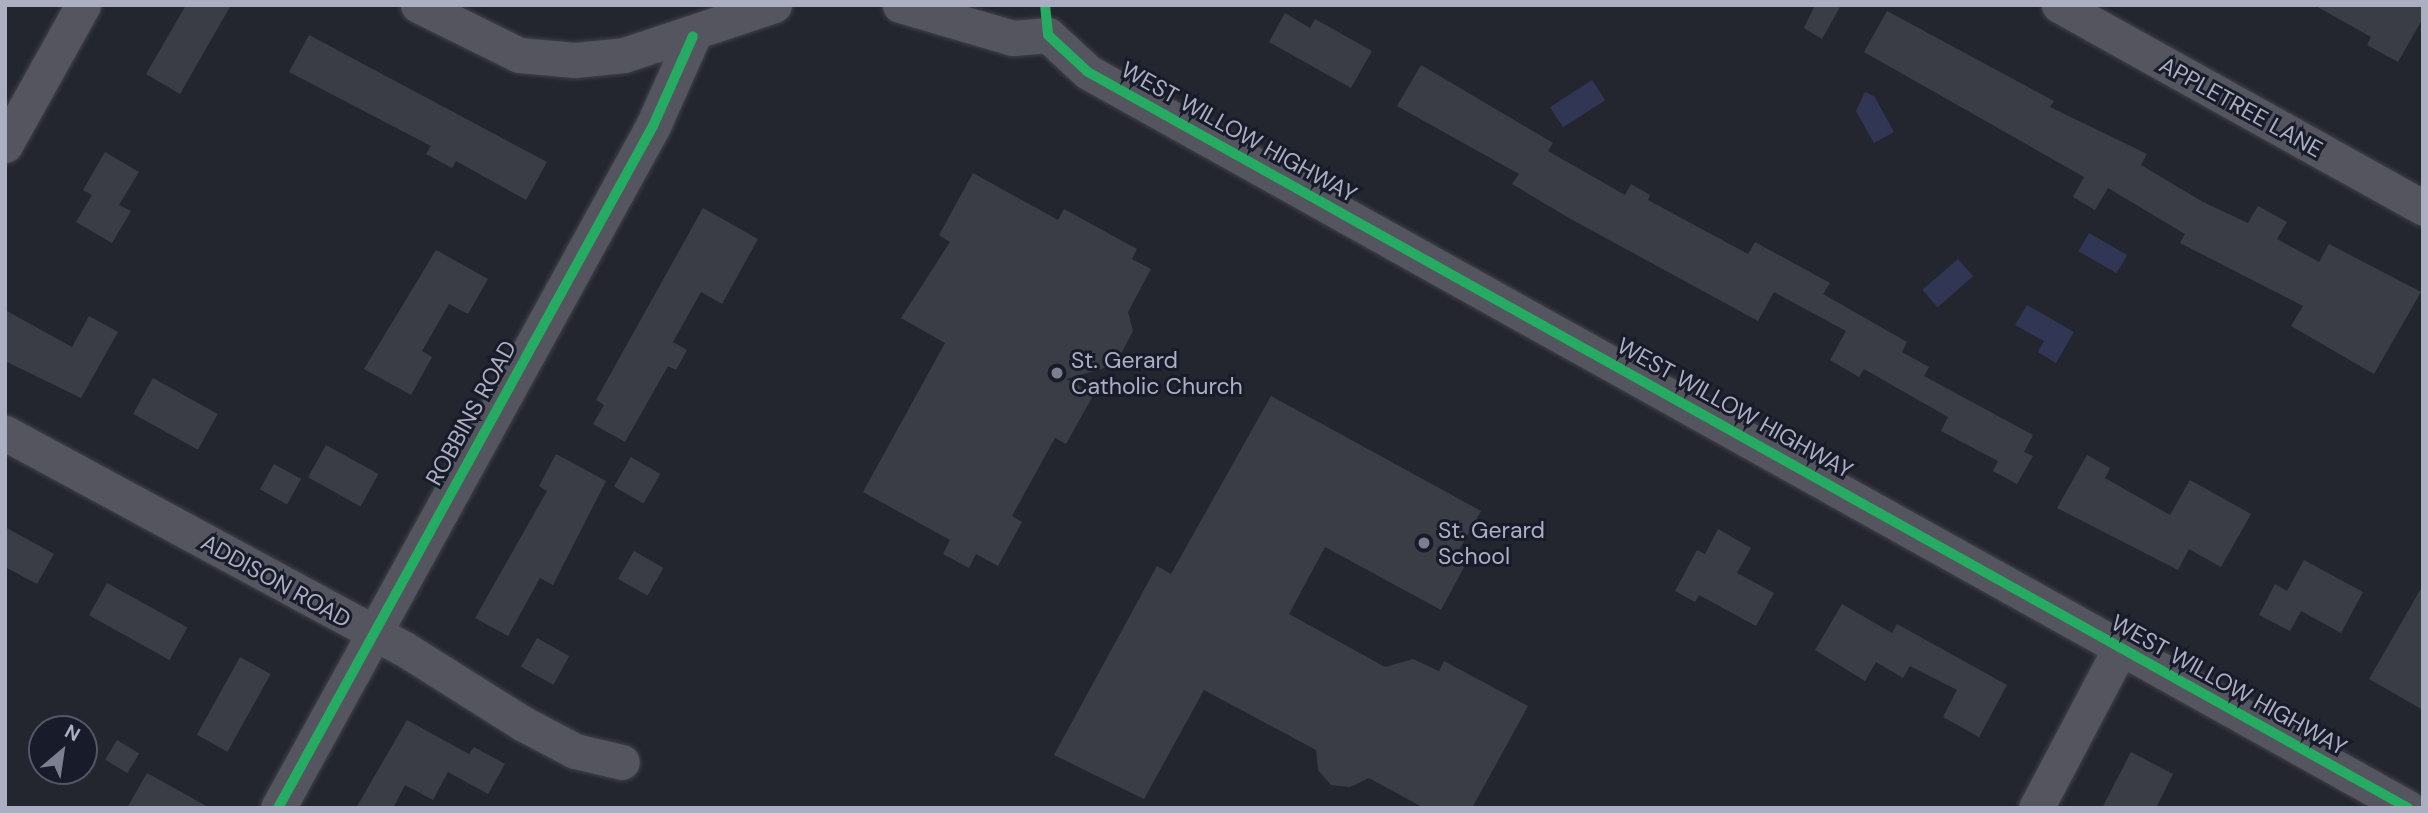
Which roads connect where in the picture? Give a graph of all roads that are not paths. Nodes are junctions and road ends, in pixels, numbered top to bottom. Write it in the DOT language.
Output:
graph roads {
  1 [pos="83,5"];
  2 [pos="418,5"];
  3 [pos="774,5"];
  4 [pos="900,5"];
  5 [pos="2059,5"];
  6 [pos="1047,20"];
  7 [pos="693,36"];
  8 [pos="5,145"];
  9 [pos="2423,208"];
  10 [pos="5,433"];
  11 [pos="373,634"];
  12 [pos="2120,649"];
  13 [pos="622,762"];
  14 [pos="278,808"];
  15 [pos="2036,808"];
  16 [pos="2408,808"];
  1 -- 8 [label="street"];
  2 -- 7 [label="street"];
  3 -- 7 [label="street"];
  4 -- 6 [label="street"];
  5 -- 9 [label="street, APPLETREE LANE"];
  6 -- 12 [label="street, WEST WILLOW HIGHWAY"];
  7 -- 11 [label="street, ROBBINS ROAD"];
  10 -- 11 [label="street, ADDISON ROAD"];
  11 -- 13 [label="street, ADDISON ROAD"];
  11 -- 14 [label="street, ROBBINS ROAD"];
  12 -- 15 [label="street"];
  12 -- 16 [label="street, WEST WILLOW HIGHWAY"];
}
